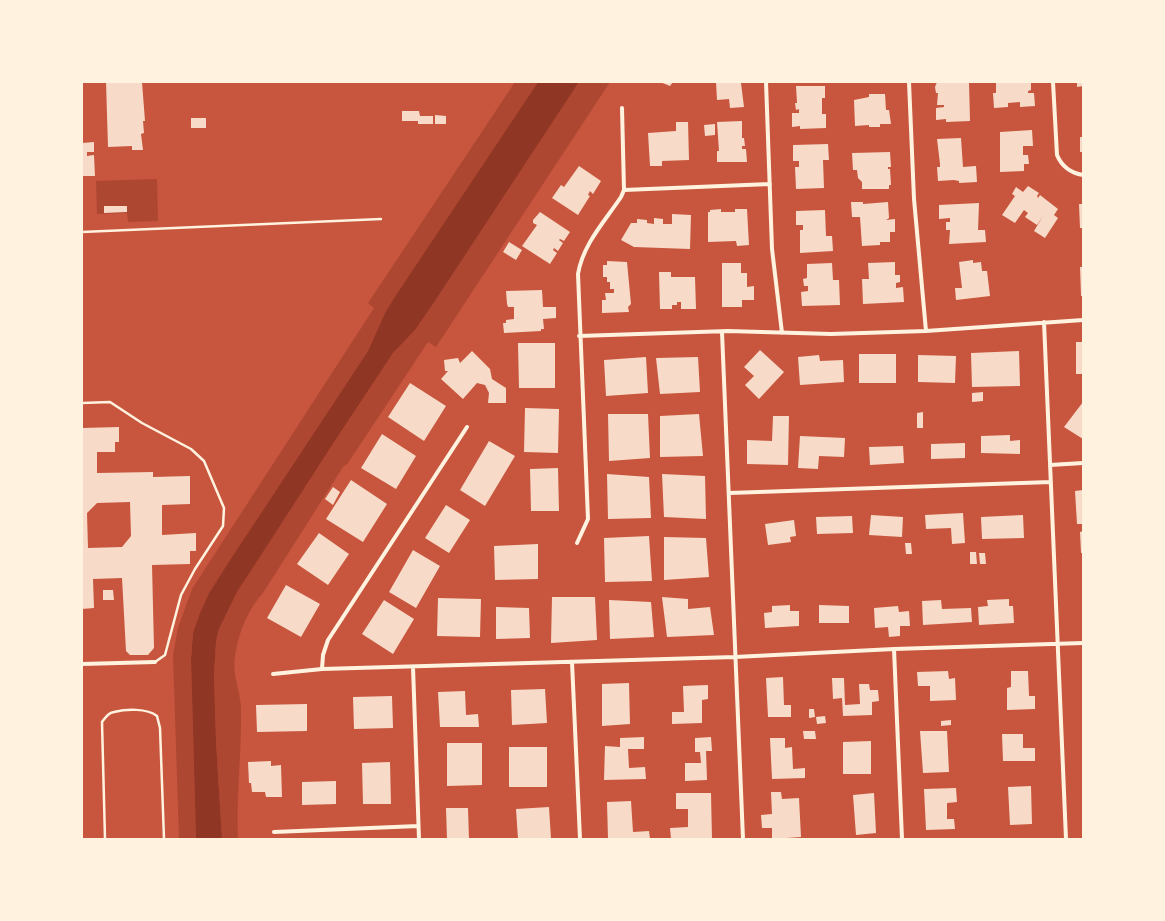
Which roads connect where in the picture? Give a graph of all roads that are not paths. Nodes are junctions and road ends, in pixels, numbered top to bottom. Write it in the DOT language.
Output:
graph roads {
  1 [pos="766,82"];
  2 [pos="909,82"];
  3 [pos="1053,82"];
  4 [pos="622,108"];
  5 [pos="1083,175"];
  6 [pos="770,184"];
  7 [pos="624,190"];
  8 [pos="381,219"];
  9 [pos="82,232"];
  10 [pos="1083,320"];
  11 [pos="1044,322"];
  12 [pos="926,331"];
  13 [pos="722,332"];
  14 [pos="782,333"];
  15 [pos="579,336"];
  16 [pos="82,403"];
  17 [pos="467,428"];
  18 [pos="1083,463"];
  19 [pos="1050,465"];
  20 [pos="1051,482"];
  21 [pos="729,493"];
  22 [pos="577,543"];
  23 [pos="1083,643"];
  24 [pos="1057,644"];
  25 [pos="894,649"];
  26 [pos="735,657"];
  27 [pos="155,662"];
  28 [pos="572,662"];
  29 [pos="82,664"];
  30 [pos="413,667"];
  31 [pos="322,669"];
  32 [pos="272,674"];
  33 [pos="418,826"];
  34 [pos="274,832"];
  35 [pos="105,839"];
  36 [pos="164,839"];
  37 [pos="419,839"];
  38 [pos="580,839"];
  39 [pos="742,839"];
  40 [pos="902,839"];
  41 [pos="1066,839"];
  1 -- 6 [label="street"];
  2 -- 12 [label="street"];
  3 -- 5 [label="street"];
  4 -- 7 [label="street"];
  6 -- 7 [label="street"];
  6 -- 14 [label="street"];
  7 -- 15 [label="street"];
  8 -- 9 [label="lane"];
  10 -- 11 [label="street"];
  11 -- 12 [label="street"];
  11 -- 19 [label="street"];
  12 -- 14 [label="street"];
  13 -- 14 [label="street"];
  13 -- 15 [label="street"];
  13 -- 21 [label="street"];
  15 -- 22 [label="street"];
  16 -- 27 [label="lane"];
  17 -- 31 [label="street"];
  18 -- 19 [label="street"];
  19 -- 20 [label="street"];
  20 -- 21 [label="street"];
  20 -- 24 [label="street"];
  21 -- 26 [label="street"];
  23 -- 24 [label="street"];
  24 -- 25 [label="street"];
  24 -- 41 [label="street"];
  25 -- 26 [label="street"];
  25 -- 40 [label="street"];
  26 -- 28 [label="street"];
  26 -- 39 [label="street"];
  27 -- 29 [label="street"];
  28 -- 30 [label="street"];
  28 -- 38 [label="street"];
  30 -- 31 [label="street"];
  30 -- 33 [label="street"];
  31 -- 32 [label="street"];
  33 -- 34 [label="street"];
  33 -- 37 [label="street"];
  35 -- 36 [label="lane"];
}
